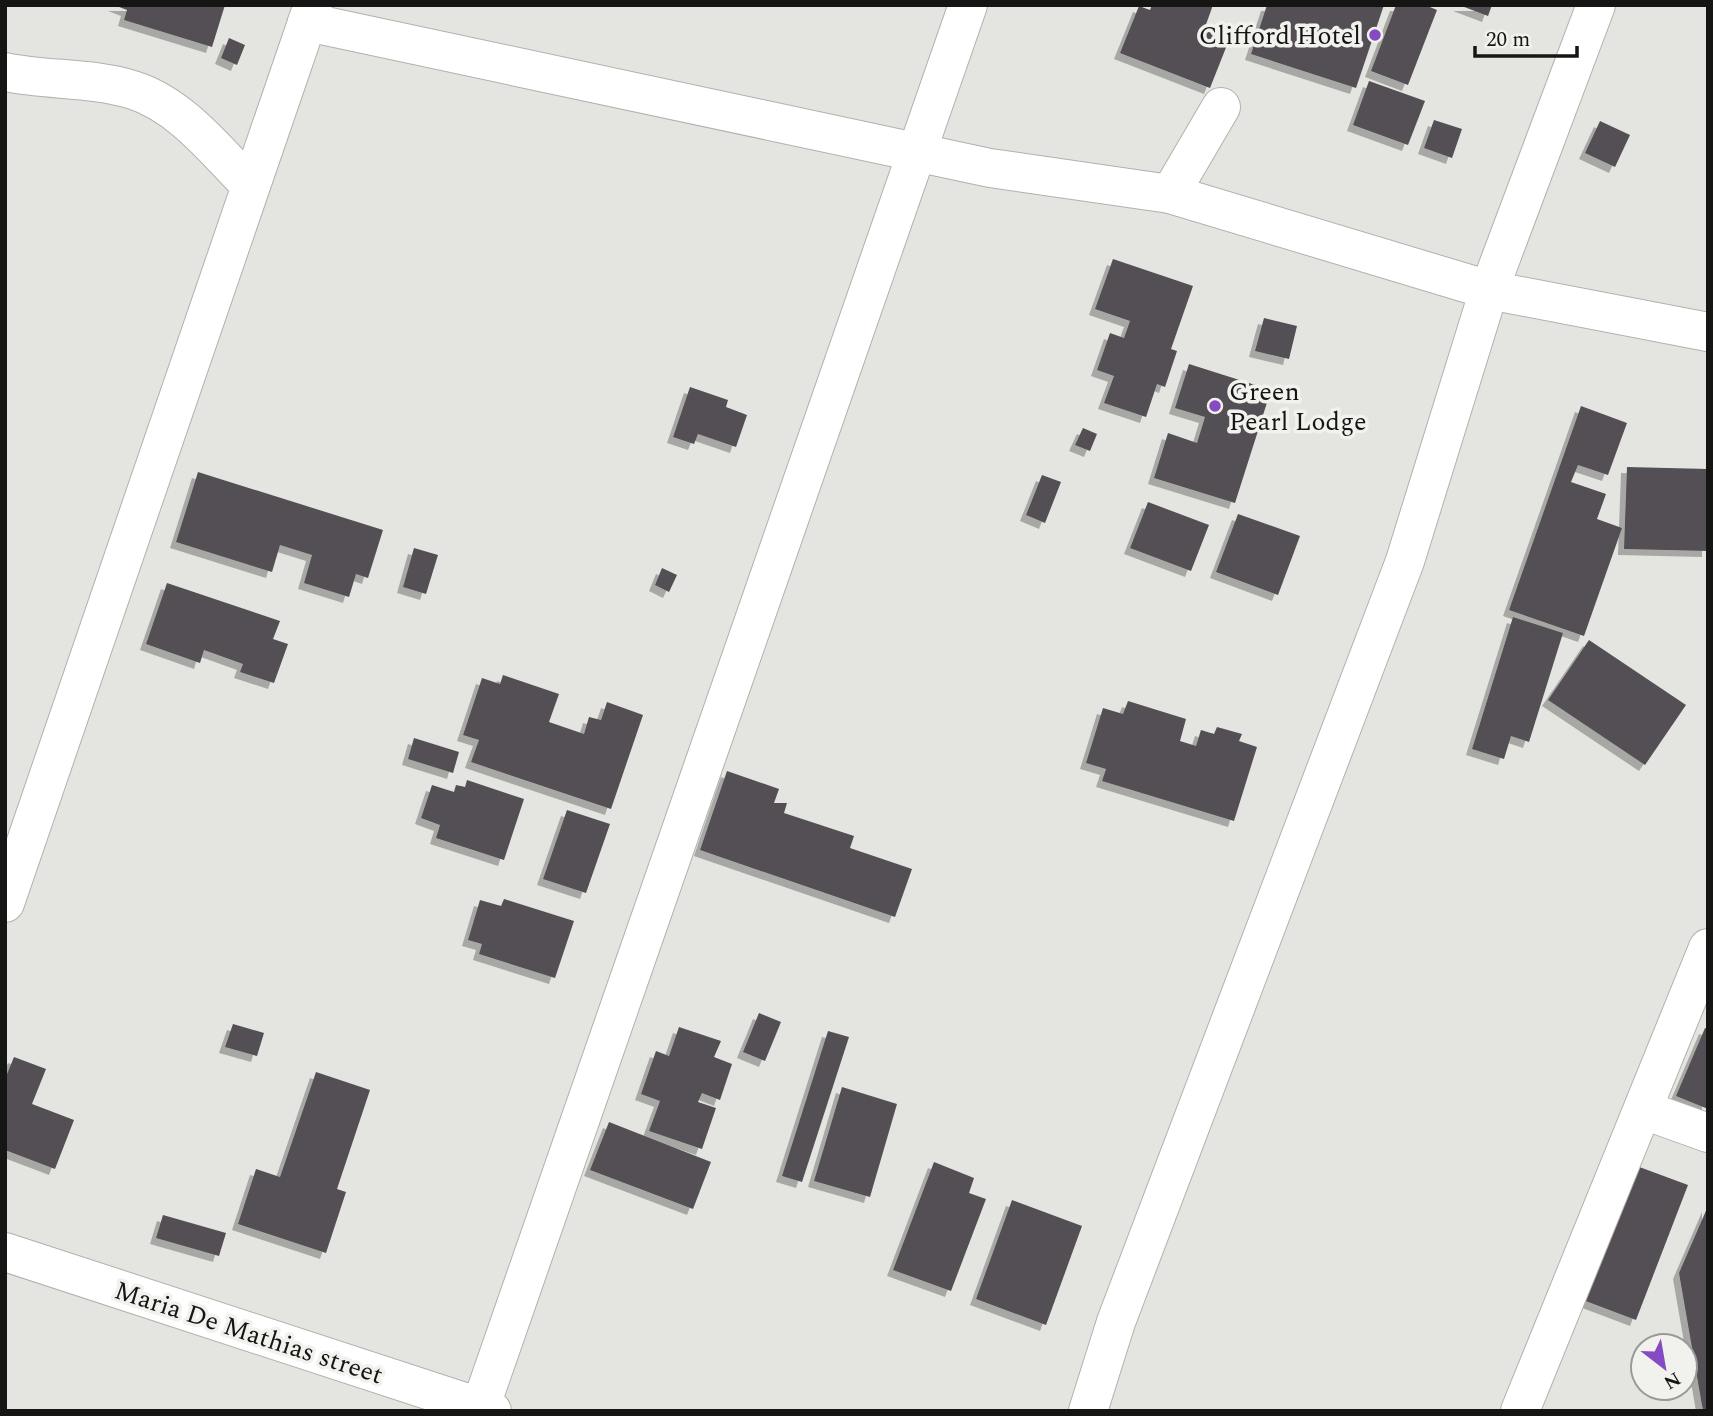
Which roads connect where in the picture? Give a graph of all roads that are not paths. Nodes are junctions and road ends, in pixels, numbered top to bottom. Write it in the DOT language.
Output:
graph roads {
  1 [pos="968,5"];
  2 [pos="1597,5"];
  3 [pos="310,14"];
  4 [pos="5,72"];
  5 [pos="1221,107"];
  6 [pos="915,152"];
  7 [pos="250,185"];
  8 [pos="1170,194"];
  9 [pos="1489,290"];
  10 [pos="1708,332"];
  11 [pos="5,903"];
  12 [pos="1708,948"];
  13 [pos="1644,1110"];
  14 [pos="1708,1133"];
  15 [pos="5,1252"];
  16 [pos="484,1410"];
  17 [pos="1088,1411"];
  18 [pos="1520,1411"];
  1 -- 6 [label="street"];
  2 -- 9 [label="street"];
  3 -- 6 [label="street"];
  3 -- 7 [label="street"];
  4 -- 7 [label="street"];
  5 -- 8 [label="street"];
  6 -- 8 [label="street"];
  6 -- 16 [label="street"];
  7 -- 11 [label="street"];
  8 -- 9 [label="street"];
  9 -- 10 [label="street"];
  9 -- 17 [label="street"];
  12 -- 13 [label="street"];
  13 -- 14 [label="street"];
  13 -- 18 [label="street"];
  15 -- 16 [label="street, Maria De Mathias street"];
}
